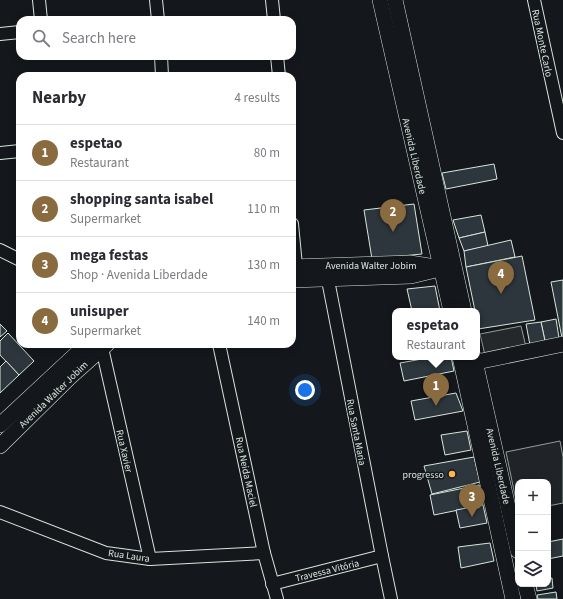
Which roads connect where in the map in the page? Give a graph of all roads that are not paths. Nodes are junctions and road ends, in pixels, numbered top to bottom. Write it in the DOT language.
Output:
graph roads {
  1 [pos="39,0"];
  2 [pos="156,0"];
  3 [pos="272,0"];
  4 [pos="380,0"];
  5 [pos="396,0"];
  6 [pos="534,0"];
  7 [pos="41,16"];
  8 [pos="158,16"];
  9 [pos="274,16"];
  10 [pos="16,32"];
  11 [pos="0,34"];
  12 [pos="161,60"];
  13 [pos="277,60"];
  14 [pos="162,72"];
  15 [pos="279,72"];
  16 [pos="563,133"];
  17 [pos="16,151"];
  18 [pos="0,153"];
  19 [pos="430,193"];
  20 [pos="0,250"];
  21 [pos="16,258"];
  22 [pos="448,267"];
  23 [pos="326,272"];
  24 [pos="296,273"];
  25 [pos="451,308"];
  26 [pos="463,308"];
  27 [pos="563,344"];
  28 [pos="94,348"];
  29 [pos="95,348"];
  30 [pos="99,348"];
  31 [pos="220,348"];
  32 [pos="480,359"];
  33 [pos="468,361"];
  34 [pos="0,425"];
  35 [pos="0,446"];
  36 [pos="0,512"];
  37 [pos="515,540"];
  38 [pos="264,553"];
  39 [pos="382,556"];
  40 [pos="150,559"];
  41 [pos="272,584"];
  42 [pos="527,587"];
  43 [pos="277,599"];
  44 [pos="391,599"];
  45 [pos="514,599"];
  46 [pos="529,599"];
  1 -- 7 [label="street"];
  2 -- 8 [label="street"];
  3 -- 9 [label="street"];
  4 -- 19 [label="main road, Avenida Liberdade"];
  5 -- 19 [label="main road, Avenida Liberdade"];
  6 -- 16 [label="street, Rua Monte Carlo"];
  10 -- 11 [label="street"];
  12 -- 14 [label="street"];
  13 -- 15 [label="street"];
  17 -- 18 [label="street"];
  19 -- 22 [label="main road, Avenida Liberdade"];
  20 -- 21 [label="street"];
  22 -- 23 [label="main road, Avenida Walter Jobim"];
  22 -- 25 [label="main road, Avenida Liberdade"];
  22 -- 26 [label="main road, Avenida Liberdade"];
  23 -- 24 [label="main road, Avenida Walter Jobim"];
  23 -- 39 [label="street, Rua Santa Maria"];
  27 -- 32 [label="main road"];
  28 -- 34 [label="main road, Avenida Walter Jobim"];
  29 -- 35 [label="main road, Avenida Walter Jobim"];
  30 -- 40 [label="street, Rua Xavier"];
  31 -- 38 [label="street, Rua Neida Maciel"];
  33 -- 37 [label="main road, Avenida Liberdade"];
  33 -- 45 [label="main road, Avenida Liberdade"];
  36 -- 40 [label="street, Rua Laura"];
  38 -- 40 [label="street, Rua Laura"];
  38 -- 41 [label="street, Rua Neida Maciel"];
  39 -- 41 [label="street, Travessa Vitória"];
  39 -- 44 [label="street, Rua Santa Maria"];
  41 -- 43 [label="street, Rua Neida Maciel"];
  42 -- 46 [label="main road"];
}
